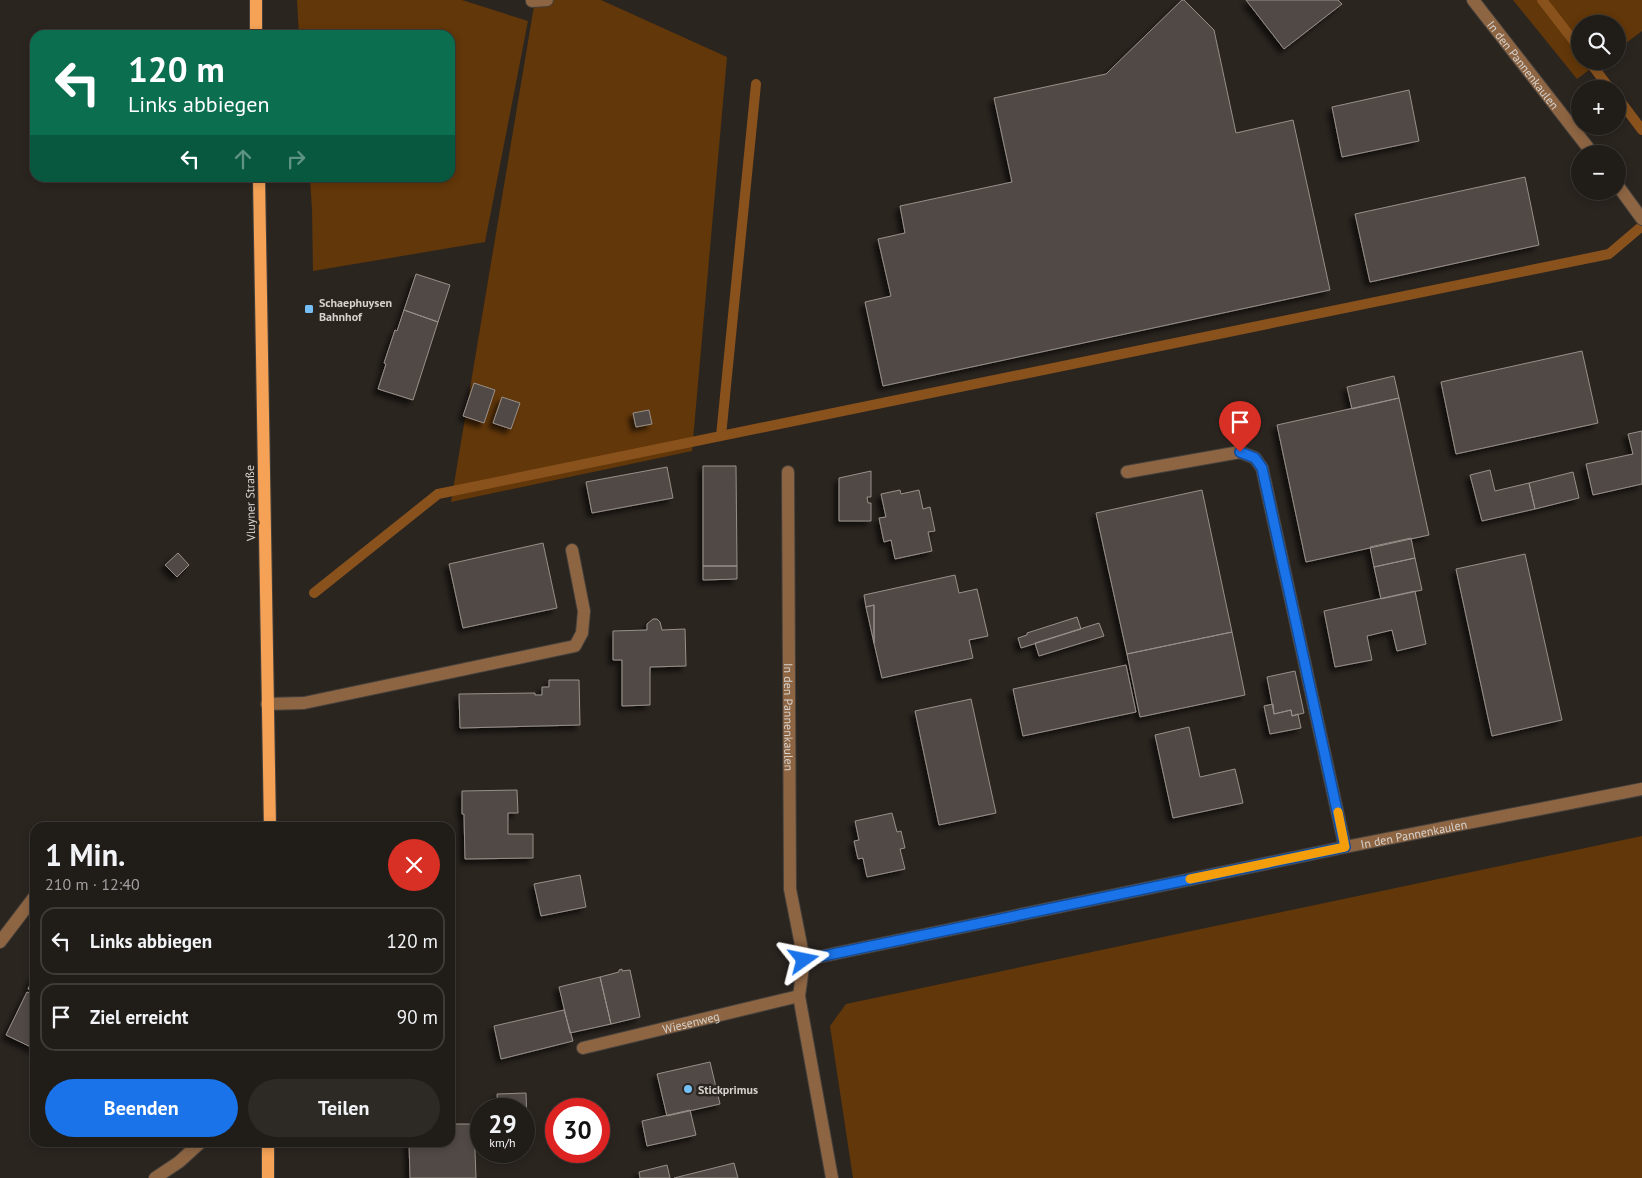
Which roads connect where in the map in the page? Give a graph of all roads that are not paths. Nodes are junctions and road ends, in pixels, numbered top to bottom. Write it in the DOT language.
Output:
graph roads {
  1 [pos="256,0"];
  2 [pos="547,0"];
  3 [pos="1473,0"];
  4 [pos="532,1"];
  5 [pos="256,30"];
  6 [pos="1586,145"];
  7 [pos="259,182"];
  8 [pos="1626,197"];
  9 [pos="1642,219"];
  10 [pos="788,472"];
  11 [pos="1127,472"];
  12 [pos="572,550"];
  13 [pos="268,704"];
  14 [pos="1642,788"];
  15 [pos="270,822"];
  16 [pos="1345,847"];
  17 [pos="30,903"];
  18 [pos="0,942"];
  19 [pos="804,960"];
  20 [pos="799,996"];
  21 [pos="583,1048"];
  22 [pos="196,1147"];
  23 [pos="268,1147"];
  24 [pos="155,1178"];
  25 [pos="268,1178"];
  26 [pos="832,1178"];
  1 -- 5 [label="main road"];
  2 -- 4 [label="street"];
  3 -- 6 [label="street, In den Pannenkaulen"];
  7 -- 13 [label="main road, Vluyner Straße"];
  8 -- 9 [label="street"];
  10 -- 19 [label="street, In den Pannenkaulen"];
  11 -- 16 [label="street"];
  12 -- 13 [label="street"];
  13 -- 15 [label="main road, Vluyner Straße"];
  14 -- 16 [label="street, In den Pannenkaulen"];
  16 -- 19 [label="street, In den Pannenkaulen"];
  17 -- 18 [label="street"];
  19 -- 20 [label="street, In den Pannenkaulen"];
  20 -- 21 [label="street, Wiesenweg"];
  20 -- 26 [label="street, In den Pannenkaulen"];
  22 -- 24 [label="street"];
  23 -- 25 [label="main road"];
}
